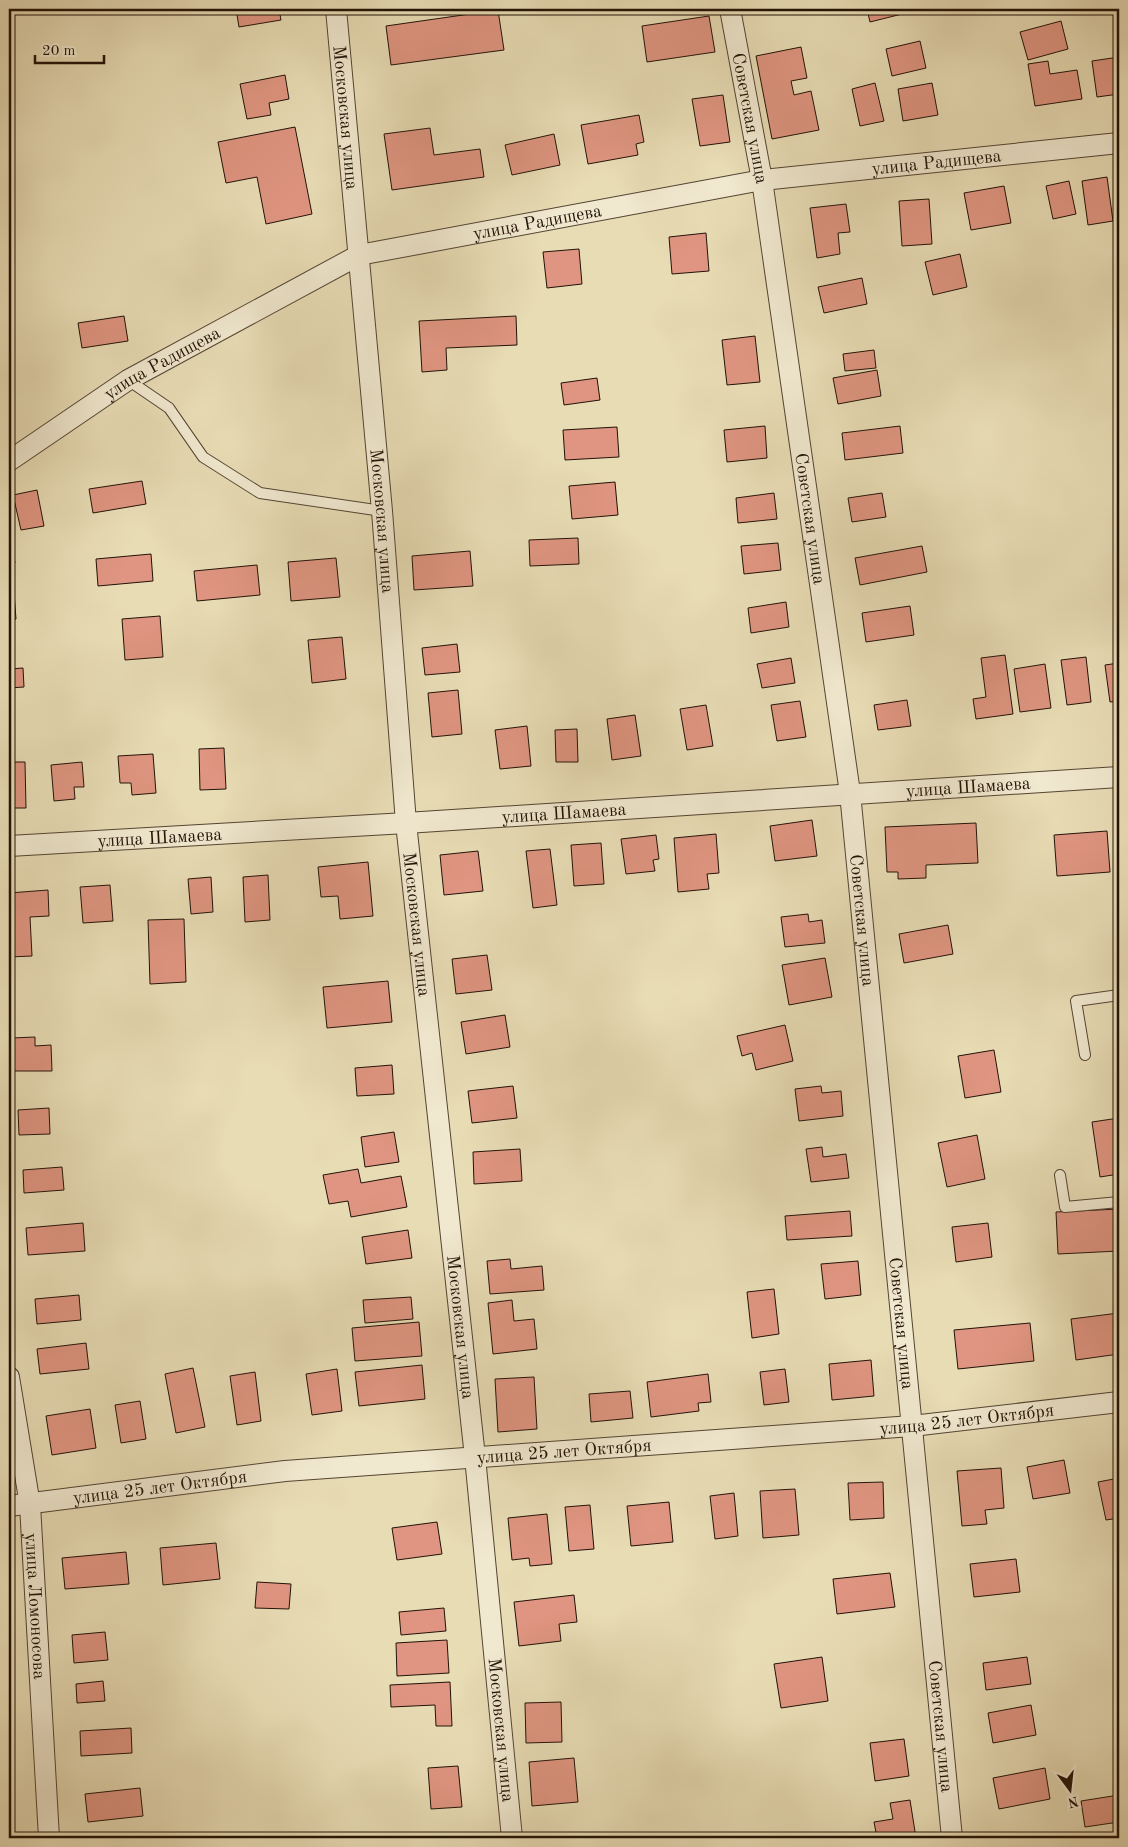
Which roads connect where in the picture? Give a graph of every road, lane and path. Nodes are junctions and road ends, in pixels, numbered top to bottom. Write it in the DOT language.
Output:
graph roads {
  1 [pos="336,9"];
  2 [pos="730,9"];
  3 [pos="1119,142"];
  4 [pos="762,180"];
  5 [pos="359,255"];
  6 [pos="128,380"];
  7 [pos="9,461"];
  8 [pos="382,511"];
  9 [pos="1119,777"];
  10 [pos="850,793"];
  11 [pos="406,823"];
  12 [pos="9,846"];
  13 [pos="1119,995"];
  14 [pos="1085,1055"];
  15 [pos="1060,1175"];
  16 [pos="1119,1202"];
  17 [pos="9,1376"];
  18 [pos="1119,1402"];
  19 [pos="912,1426"];
  20 [pos="475,1457"];
  21 [pos="30,1505"];
  22 [pos="9,1506"];
  23 [pos="49,1838"];
  24 [pos="512,1838"];
  25 [pos="952,1838"];
  1 -- 5 [label="street, Московская улица"];
  2 -- 4 [label="street, Советская улица"];
  3 -- 4 [label="street, улица Радищева"];
  4 -- 5 [label="street, улица Радищева"];
  4 -- 10 [label="street, Советская улица"];
  5 -- 6 [label="street, улица Радищева"];
  5 -- 8 [label="street, Московская улица"];
  6 -- 7 [label="street, улица Радищева"];
  6 -- 8 [label="lane"];
  8 -- 11 [label="street, Московская улица"];
  9 -- 10 [label="street, улица Шамаева"];
  10 -- 11 [label="street, улица Шамаева"];
  10 -- 19 [label="street, Советская улица"];
  11 -- 12 [label="street, улица Шамаева"];
  11 -- 20 [label="street, Московская улица"];
  13 -- 14 [label="lane"];
  15 -- 16 [label="lane"];
  17 -- 21 [label="street, улица Ломоносова"];
  18 -- 19 [label="street, улица 25 лет Октября"];
  19 -- 20 [label="street, улица 25 лет Октября"];
  19 -- 25 [label="street, Советская улица"];
  20 -- 21 [label="street, улица 25 лет Октября"];
  20 -- 24 [label="street, Московская улица"];
  21 -- 22 [label="street, улица 25 лет Октября"];
  21 -- 23 [label="street, улица Ломоносова"];
}
